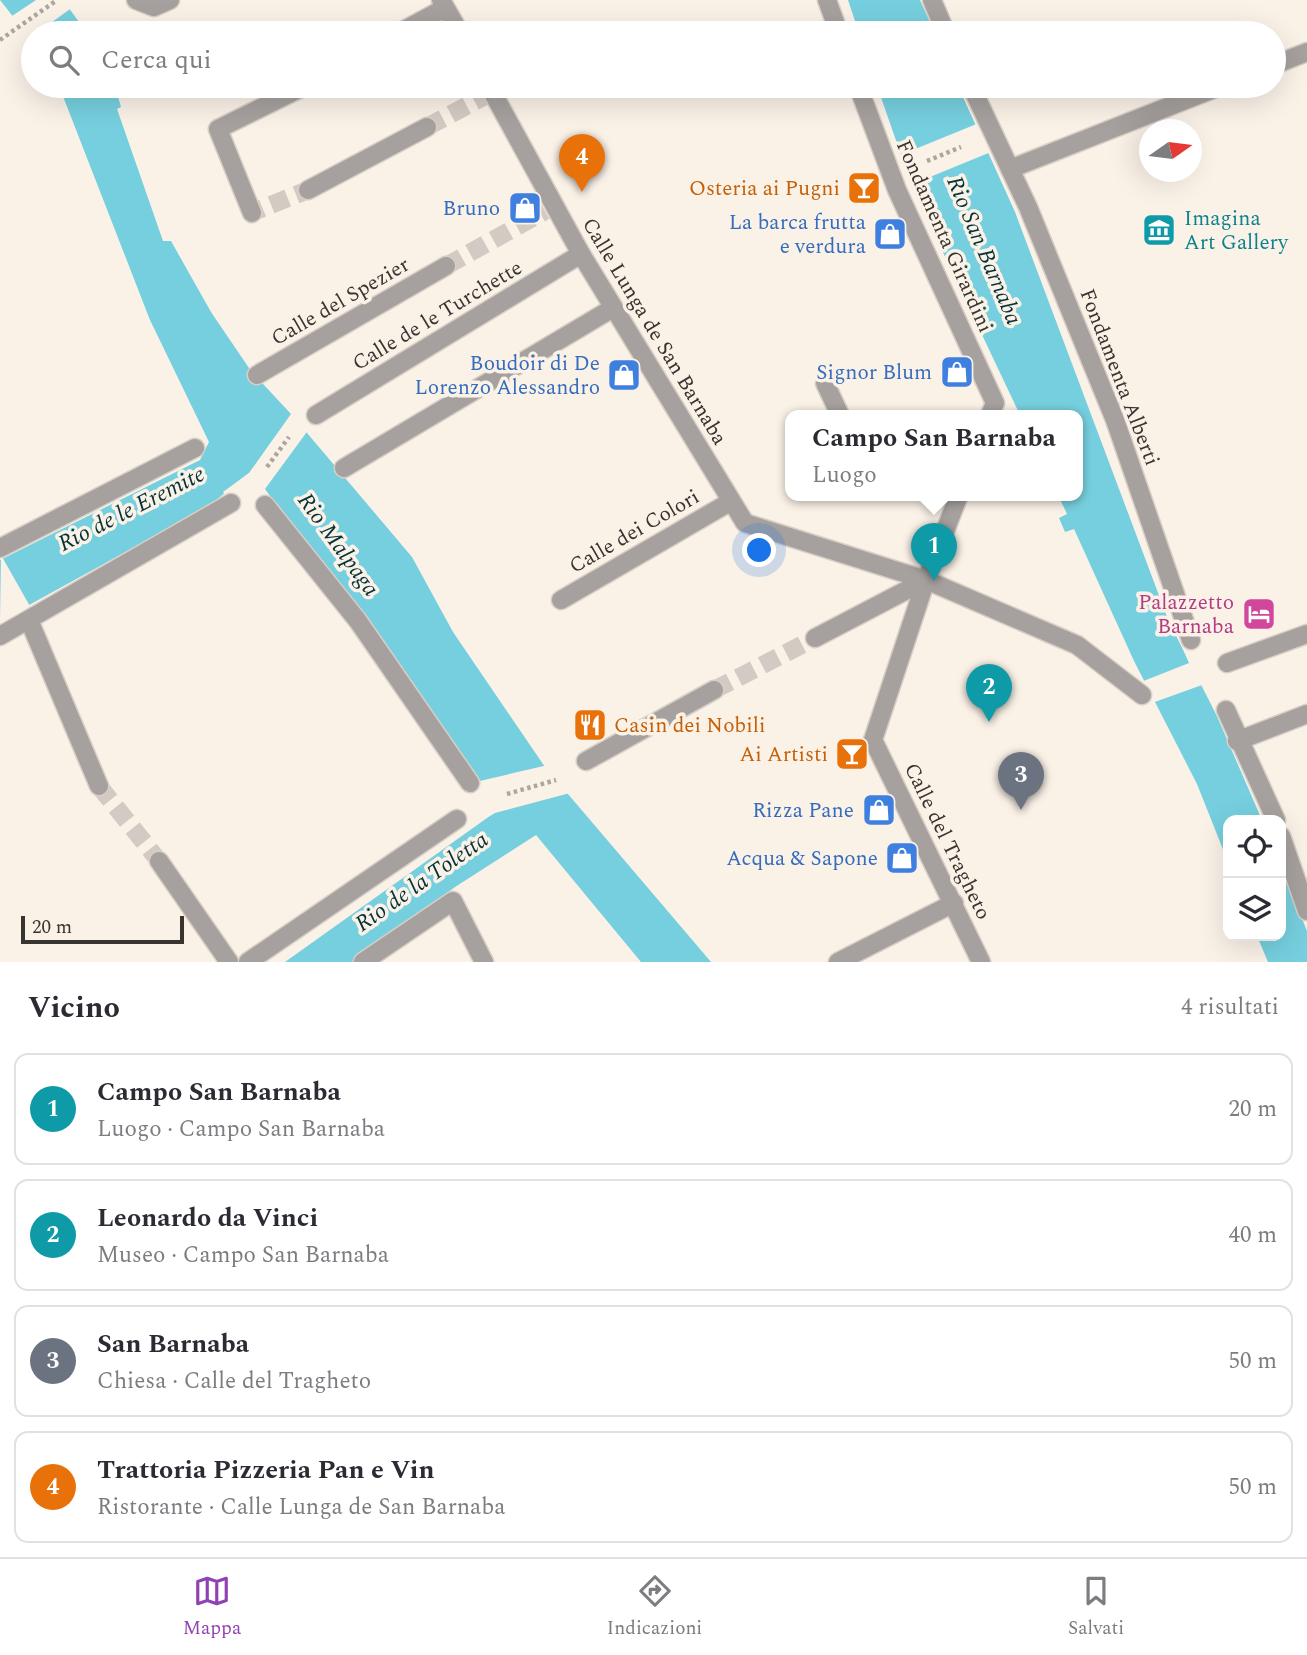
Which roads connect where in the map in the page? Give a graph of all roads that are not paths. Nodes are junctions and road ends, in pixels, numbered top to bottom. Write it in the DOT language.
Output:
graph roads {
  1 [pos="136,0"];
  2 [pos="827,0"];
  3 [pos="932,0"];
  4 [pos="162,3"];
  5 [pos="443,4"];
  6 [pos="417,21"];
  7 [pos="453,21"];
  8 [pos="835,21"];
  9 [pos="941,21"];
  10 [pos="1307,52"];
  11 [pos="1286,60"];
  12 [pos="281,98"];
  13 [pos="492,98"];
  14 [pos="862,98"];
  15 [pos="977,98"];
  16 [pos="1190,98"];
  17 [pos="427,127"];
  18 [pos="1010,169"];
  19 [pos="308,190"];
  20 [pos="251,213"];
  21 [pos="581,254"];
  22 [pos="446,266"];
  23 [pos="613,308"];
  24 [pos="257,375"];
  25 [pos="825,383"];
  26 [pos="993,409"];
  27 [pos="838,410"];
  28 [pos="316,415"];
  29 [pos="194,448"];
  30 [pos="344,468"];
  31 [pos="957,501"];
  32 [pos="730,502"];
  33 [pos="231,503"];
  34 [pos="265,505"];
  35 [pos="0,548"];
  36 [pos="926,580"];
  37 [pos="561,600"];
  38 [pos="29,620"];
  39 [pos="1307,634"];
  40 [pos="0,636"];
  41 [pos="814,638"];
  42 [pos="1191,640"];
  43 [pos="1227,663"];
  44 [pos="714,690"];
  45 [pos="1142,695"];
  46 [pos="1226,710"];
  47 [pos="1304,715"];
  48 [pos="1244,738"];
  49 [pos="586,761"];
  50 [pos="470,783"];
  51 [pos="99,786"];
  52 [pos="1275,810"];
  53 [pos="457,819"];
  54 [pos="1286,850"];
  55 [pos="159,861"];
  56 [pos="954,903"];
  57 [pos="1307,911"];
  58 [pos="229,962"];
  59 [pos="248,962"];
  60 [pos="363,962"];
  61 [pos="484,962"];
  62 [pos="838,962"];
  63 [pos="981,962"];
  1 -- 4 [label="street"];
  2 -- 8 [label="street"];
  3 -- 9 [label="street"];
  5 -- 6 [label="street"];
  5 -- 7 [label="street"];
  10 -- 11 [label="street"];
  12 -- 20 [label="street"];
  13 -- 21 [label="street, Calle Lunga de San Barnaba"];
  14 -- 26 [label="street, Fondamenta Girardini"];
  15 -- 18 [label="street, Fondamenta Alberti"];
  16 -- 18 [label="street"];
  17 -- 19 [label="street"];
  18 -- 42 [label="street, Fondamenta Alberti"];
  21 -- 23 [label="street, Calle Lunga de San Barnaba"];
  21 -- 28 [label="street, Calle de le Turchette"];
  22 -- 24 [label="street, Calle del Spezier"];
  23 -- 30 [label="street"];
  23 -- 32 [label="street, Calle Lunga de San Barnaba"];
  25 -- 27 [label="street"];
  29 -- 35 [label="street"];
  31 -- 36 [label="street"];
  32 -- 36 [label="street, Calle Lunga de San Barnaba"];
  32 -- 37 [label="street, Calle dei Colori"];
  33 -- 38 [label="street"];
  34 -- 50 [label="street"];
  36 -- 41 [label="street"];
  36 -- 45 [label="street"];
  36 -- 56 [label="street, Calle del Tragheto"];
  38 -- 40 [label="street"];
  38 -- 51 [label="street"];
  39 -- 43 [label="street"];
  44 -- 49 [label="street"];
  46 -- 48 [label="street"];
  47 -- 48 [label="street"];
  48 -- 52 [label="street"];
  53 -- 59 [label="street"];
  54 -- 57 [label="street"];
  55 -- 58 [label="street"];
  56 -- 62 [label="street"];
  56 -- 63 [label="street, Calle del Tragheto"];
  60 -- 61 [label="street"];
}
